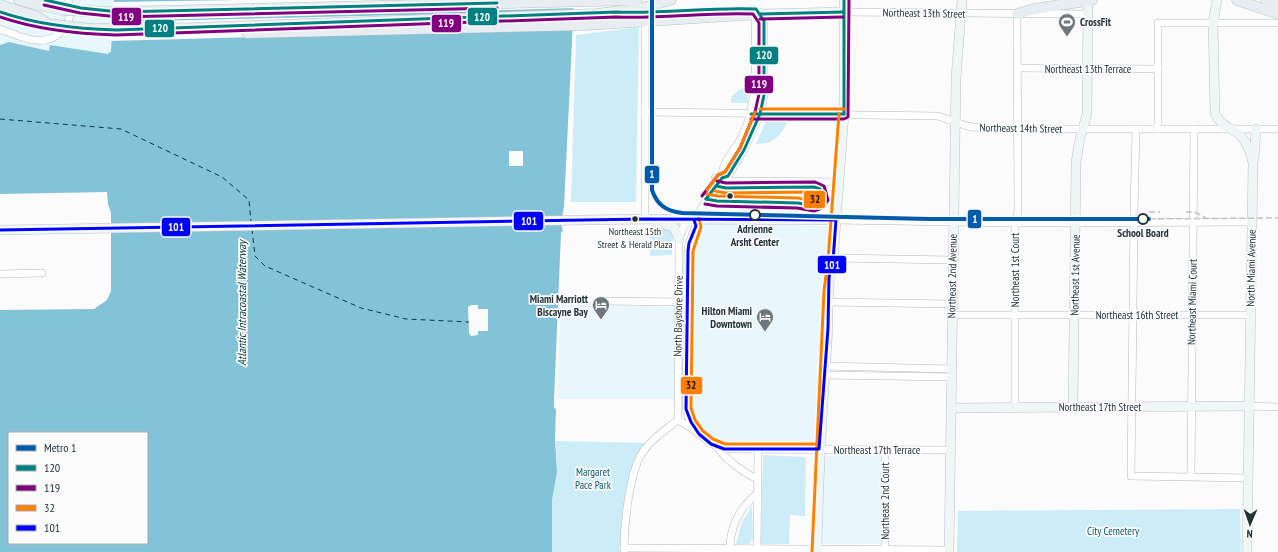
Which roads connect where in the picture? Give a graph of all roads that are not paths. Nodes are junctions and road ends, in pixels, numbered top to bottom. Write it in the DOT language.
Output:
graph roads {
  1 [pos="19,0"];
  2 [pos="45,0"];
  3 [pos="68,0"];
  4 [pos="637,0"];
  5 [pos="672,0"];
  6 [pos="844,0"];
  7 [pos="962,0"];
  8 [pos="1089,0"];
  9 [pos="1217,0"];
  10 [pos="1237,0"];
  11 [pos="1266,0"];
  12 [pos="1278,4"];
  13 [pos="0,5"];
  14 [pos="0,12"];
  15 [pos="110,12"];
  16 [pos="844,12"];
  17 [pos="961,13"];
  18 [pos="760,14"];
  19 [pos="1017,14"];
  20 [pos="1088,14"];
  21 [pos="1278,14"];
  22 [pos="24,17"];
  23 [pos="1213,23"];
  24 [pos="1278,23"];
  25 [pos="645,25"];
  26 [pos="192,28"];
  27 [pos="0,29"];
  28 [pos="755,61"];
  29 [pos="764,61"];
  30 [pos="1017,68"];
  31 [pos="1088,69"];
  32 [pos="1158,69"];
  33 [pos="645,112"];
  34 [pos="751,114"];
  35 [pos="760,114"];
  36 [pos="844,114"];
  37 [pos="955,122"];
  38 [pos="1278,128"];
  39 [pos="1017,129"];
  40 [pos="1083,129"];
  41 [pos="1136,129"];
  42 [pos="1158,129"];
  43 [pos="1194,129"];
  44 [pos="1231,129"];
  45 [pos="1256,129"];
  46 [pos="1253,163"];
  47 [pos="719,178"];
  48 [pos="839,182"];
  49 [pos="1134,218"];
  50 [pos="645,219"];
  51 [pos="694,220"];
  52 [pos="836,220"];
  53 [pos="953,222"];
  54 [pos="1075,222"];
  55 [pos="1194,222"];
  56 [pos="1252,222"];
  57 [pos="1015,223"];
  58 [pos="0,230"];
  59 [pos="679,239"];
  60 [pos="952,260"];
  61 [pos="832,261"];
  62 [pos="42,273"];
  63 [pos="0,274"];
  64 [pos="829,299"];
  65 [pos="601,302"];
  66 [pos="678,302"];
  67 [pos="687,302"];
  68 [pos="952,304"];
  69 [pos="951,314"];
  70 [pos="1015,315"];
  71 [pos="1075,315"];
  72 [pos="1133,315"];
  73 [pos="1192,315"];
  74 [pos="1250,315"];
  75 [pos="677,354"];
  76 [pos="825,371"];
  77 [pos="951,373"];
  78 [pos="687,378"];
  79 [pos="677,391"];
  80 [pos="677,400"];
  81 [pos="1192,406"];
  82 [pos="1250,406"];
  83 [pos="1015,407"];
  84 [pos="1074,407"];
  85 [pos="1132,407"];
  86 [pos="1278,407"];
  87 [pos="951,408"];
  88 [pos="686,409"];
  89 [pos="678,420"];
  90 [pos="693,429"];
  91 [pos="718,448"];
  92 [pos="733,449"];
  93 [pos="758,449"];
  94 [pos="819,449"];
  95 [pos="885,450"];
  96 [pos="950,450"];
  97 [pos="738,466"];
  98 [pos="1191,476"];
  99 [pos="758,478"];
  100 [pos="1248,478"];
  101 [pos="758,493"];
  102 [pos="624,550"];
  103 [pos="691,550"];
  104 [pos="730,550"];
  105 [pos="757,550"];
  106 [pos="817,551"];
  107 [pos="885,551"];
  108 [pos="949,551"];
  109 [pos="1248,552"];
  1 -- 15 [label="highway, bridge"];
  2 -- 15 [label="highway, bridge"];
  3 -- 27 [label="street"];
  4 -- 15 [label="highway"];
  5 -- 26 [label="highway"];
  6 -- 16 [label="main road"];
  7 -- 17 [label="main road, Northeast 2nd Avenue"];
  8 -- 19 [label="highway"];
  8 -- 20 [label="main road, Northeast 1st Avenue"];
  9 -- 23 [label="main road, North Miami Avenue"];
  10 -- 21 [label="highway"];
  11 -- 12 [label="highway"];
  13 -- 22 [label="highway"];
  14 -- 22 [label="highway"];
  16 -- 17 [label="street, Northeast 13th Street"];
  16 -- 18 [label="main road, Northeast 13th Street"];
  16 -- 36 [label="main road"];
  17 -- 19 [label="street, Northeast 13th Street"];
  17 -- 37 [label="main road, Northeast 2nd Avenue"];
  18 -- 26 [label="highway"];
  18 -- 28 [label="street, North Bayshore Drive"];
  18 -- 29 [label="street, North Bayshore Drive"];
  19 -- 20 [label="street, Northeast 13th Street"];
  19 -- 30 [label="street, Northeast 1st Court"];
  20 -- 31 [label="main road, Northeast 1st Avenue"];
  22 -- 26 [label="highway, bridge"];
  23 -- 24 [label="street"];
  23 -- 32 [label="street"];
  23 -- 44 [label="main road, North Miami Avenue"];
  25 -- 33 [label="street"];
  28 -- 29 [label="street"];
  28 -- 34 [label="street, North Bayshore Drive"];
  29 -- 35 [label="street, North Bayshore Drive"];
  30 -- 31 [label="street, Northeast 13th Terrace"];
  30 -- 39 [label="street, Northeast 1st Court"];
  31 -- 32 [label="street, Northeast 13th Terrace"];
  31 -- 40 [label="main road, Northeast 1st Avenue"];
  32 -- 42 [label="street"];
  33 -- 34 [label="street, Northeast 14th Street"];
  33 -- 50 [label="street"];
  34 -- 35 [label="street, Northeast 14th Street"];
  34 -- 47 [label="street, North Bayshore Drive"];
  35 -- 36 [label="street, Northeast 14th Street"];
  35 -- 47 [label="street, North Bayshore Drive"];
  36 -- 37 [label="street, Northeast 14th Street"];
  36 -- 48 [label="main road"];
  37 -- 39 [label="street, Northeast 14th Street"];
  37 -- 53 [label="main road, Northeast 2nd Avenue"];
  38 -- 45 [label="street, Northeast 14th Street"];
  39 -- 40 [label="street, Northeast 14th Street"];
  39 -- 57 [label="street, Northeast 1st Court"];
  40 -- 41 [label="street, Northeast 14th Street"];
  40 -- 54 [label="main road, Northeast 1st Avenue"];
  41 -- 42 [label="street, Northeast 14th Street"];
  41 -- 49 [label="street"];
  42 -- 43 [label="street, Northeast 14th Street"];
  43 -- 44 [label="street, Northeast 14th Street"];
  43 -- 55 [label="street, Northeast Miami Court"];
  44 -- 45 [label="street, Northeast 14th Street"];
  44 -- 46 [label="main road, North Miami Avenue"];
  45 -- 46 [label="main road"];
  46 -- 56 [label="main road, North Miami Avenue"];
  47 -- 48 [label="street"];
  47 -- 51 [label="street, North Bayshore Drive"];
  48 -- 52 [label="main road"];
  49 -- 54 [label="street"];
  49 -- 55 [label="street"];
  49 -- 72 [label="street"];
  50 -- 51 [label="main road"];
  50 -- 58 [label="main road"];
  50 -- 59 [label="main road"];
  51 -- 52 [label="main road"];
  51 -- 59 [label="street, North Bayshore Drive"];
  51 -- 67 [label="street, North Bayshore Drive"];
  52 -- 53 [label="street"];
  52 -- 61 [label="main road"];
  53 -- 57 [label="street"];
  53 -- 60 [label="main road, Northeast 2nd Avenue"];
  54 -- 57 [label="street"];
  54 -- 71 [label="main road, Northeast 1st Avenue"];
  55 -- 56 [label="street"];
  55 -- 73 [label="street, Northeast Miami Court"];
  56 -- 74 [label="main road, North Miami Avenue"];
  57 -- 70 [label="street, Northeast 1st Court"];
  59 -- 66 [label="street, North Bayshore Drive"];
  60 -- 61 [label="street"];
  60 -- 68 [label="main road, Northeast 2nd Avenue"];
  61 -- 64 [label="main road"];
  62 -- 63 [label="street"];
  64 -- 68 [label="street"];
  64 -- 76 [label="main road"];
  65 -- 66 [label="street"];
  66 -- 67 [label="street"];
  66 -- 75 [label="street, North Bayshore Drive"];
  67 -- 78 [label="street, North Bayshore Drive"];
  68 -- 69 [label="main road, Northeast 2nd Avenue"];
  69 -- 70 [label="street, Northeast 16th Street"];
  69 -- 77 [label="main road, Northeast 2nd Avenue"];
  70 -- 71 [label="street, Northeast 16th Street"];
  70 -- 83 [label="street, Northeast 1st Court"];
  71 -- 72 [label="street, Northeast 16th Street"];
  71 -- 84 [label="main road, Northeast 1st Avenue"];
  72 -- 73 [label="street, Northeast 16th Street"];
  72 -- 85 [label="street"];
  73 -- 74 [label="street, Northeast 16th Street"];
  73 -- 81 [label="street, Northeast Miami Court"];
  74 -- 82 [label="main road, North Miami Avenue"];
  75 -- 78 [label="street"];
  75 -- 79 [label="street, North Bayshore Drive"];
  76 -- 77 [label="street"];
  76 -- 94 [label="main road"];
  77 -- 87 [label="main road, Northeast 2nd Avenue"];
  78 -- 79 [label="street"];
  78 -- 88 [label="street, North Bayshore Drive"];
  79 -- 80 [label="street, North Bayshore Drive"];
  80 -- 88 [label="street"];
  80 -- 89 [label="street, North Bayshore Drive"];
  81 -- 82 [label="main road, Northeast 17th Street"];
  81 -- 85 [label="main road, Northeast 17th Street"];
  81 -- 98 [label="street, Northeast Miami Court"];
  82 -- 86 [label="street"];
  82 -- 100 [label="main road, North Miami Avenue"];
  83 -- 84 [label="main road, Northeast 17th Street"];
  83 -- 87 [label="main road, Northeast 17th Street"];
  84 -- 85 [label="main road, Northeast 17th Street"];
  85 -- 98 [label="street"];
  87 -- 96 [label="main road, Northeast 2nd Avenue"];
  88 -- 90 [label="street, North Bayshore Drive"];
  89 -- 90 [label="street"];
  89 -- 102 [label="street"];
  90 -- 91 [label="street"];
  91 -- 92 [label="street, Northeast 17th Terrace"];
  91 -- 97 [label="street"];
  92 -- 93 [label="street, Northeast 17th Terrace"];
  92 -- 97 [label="street"];
  93 -- 94 [label="street, Northeast 17th Terrace"];
  93 -- 99 [label="street"];
  94 -- 95 [label="street, Northeast 17th Terrace"];
  94 -- 106 [label="main road"];
  95 -- 96 [label="street, Northeast 17th Terrace"];
  95 -- 107 [label="street, Northeast 2nd Court"];
  96 -- 108 [label="main road, Northeast 2nd Avenue"];
  97 -- 99 [label="street"];
  98 -- 100 [label="street"];
  99 -- 101 [label="street"];
  100 -- 109 [label="main road, North Miami Avenue"];
  101 -- 104 [label="street"];
  101 -- 105 [label="street"];
  102 -- 103 [label="street"];
  103 -- 104 [label="street"];
  104 -- 105 [label="street"];
  105 -- 106 [label="street"];
  106 -- 107 [label="street"];
  107 -- 108 [label="street"];
}
